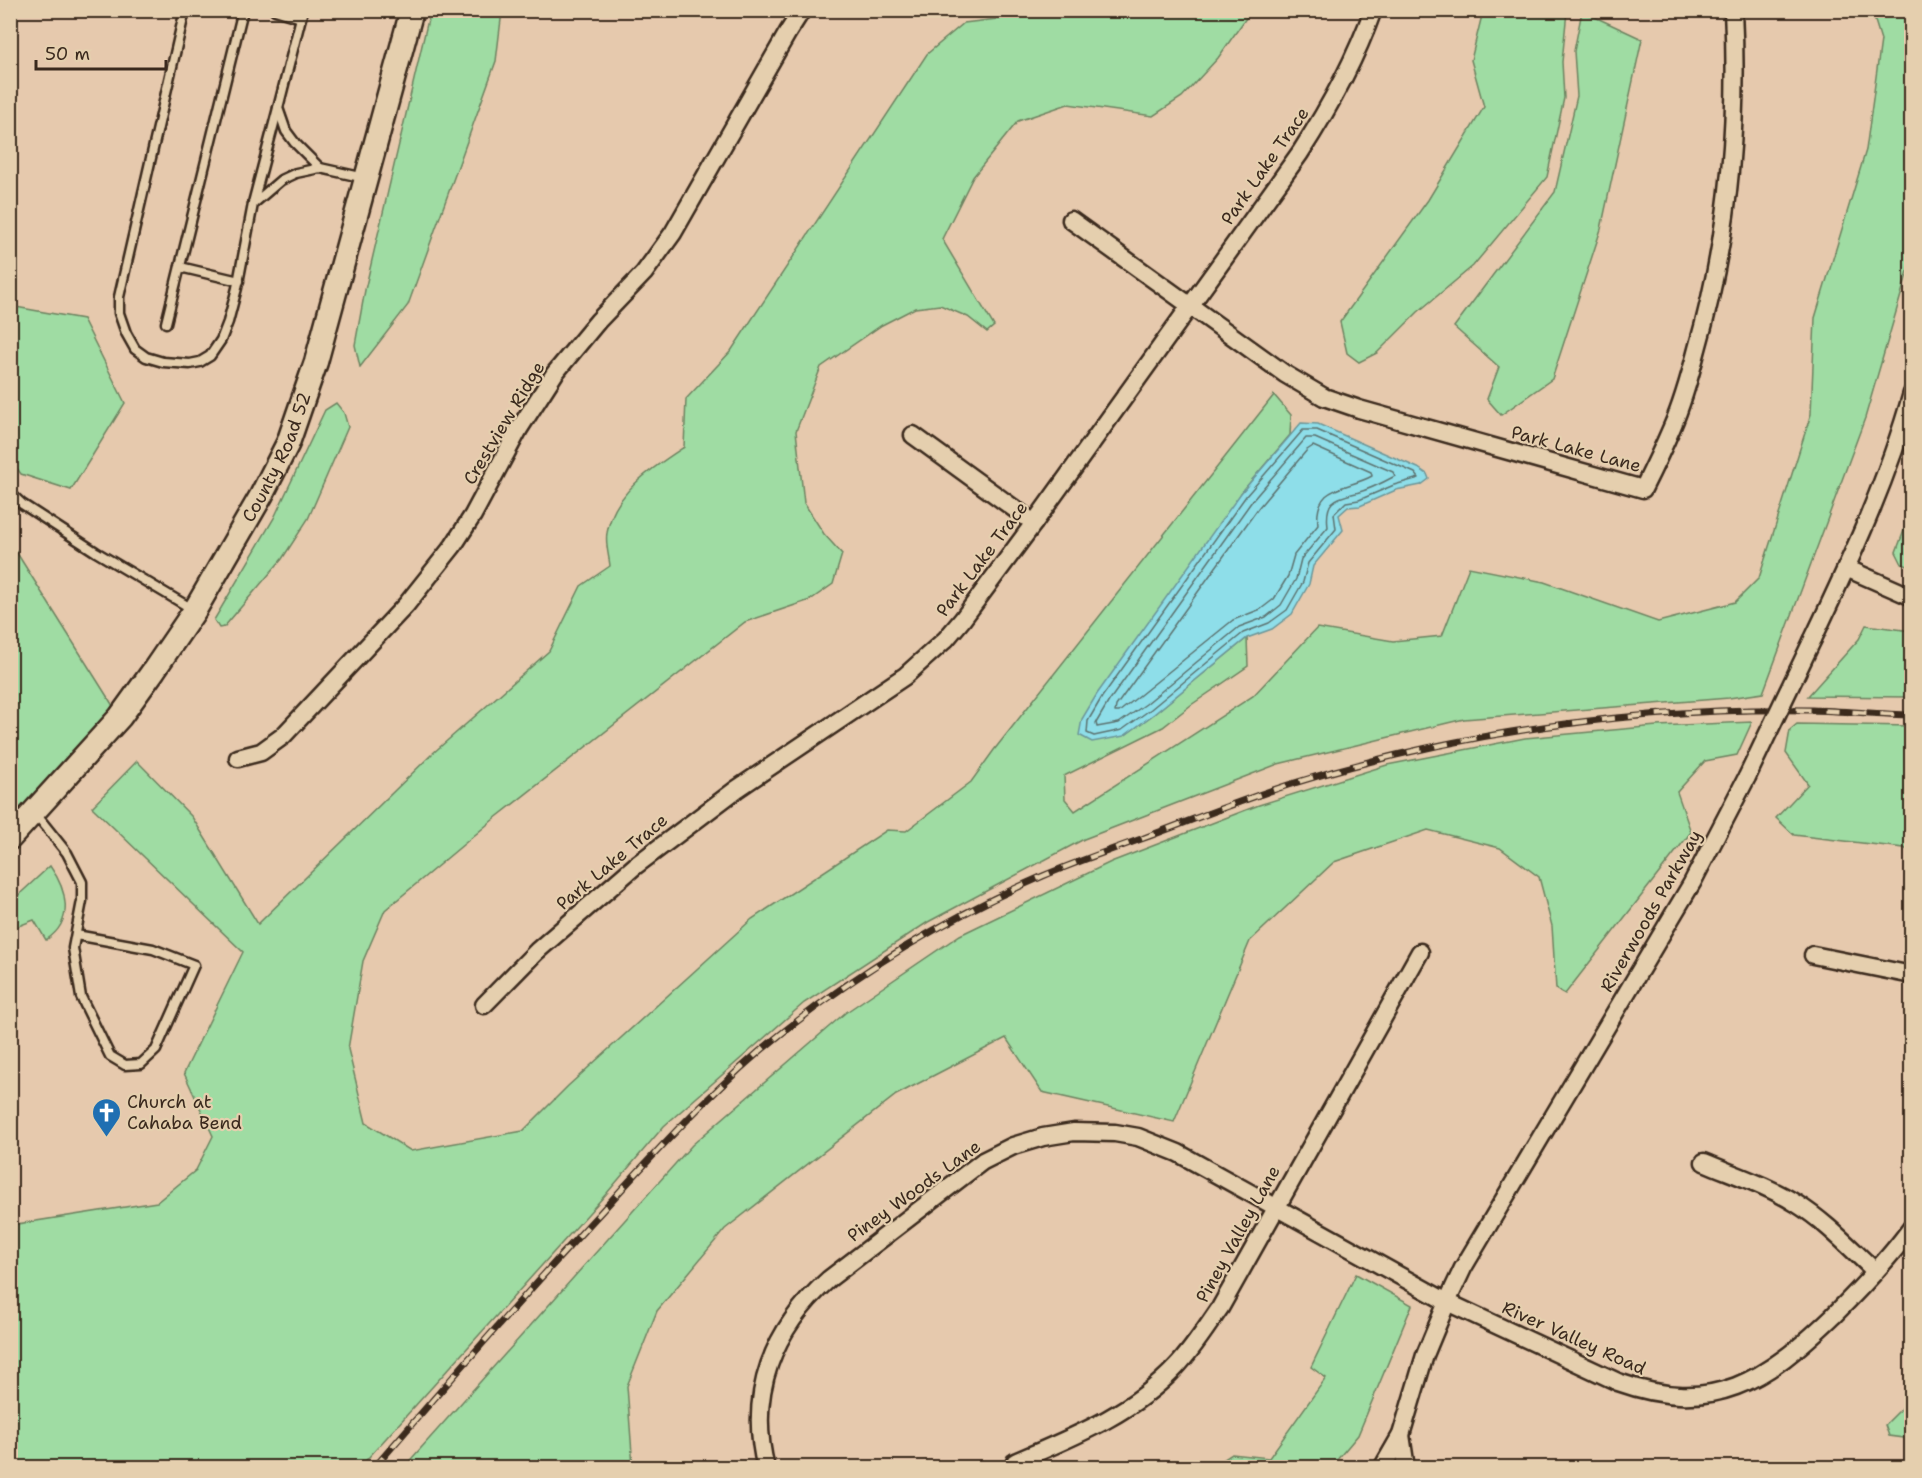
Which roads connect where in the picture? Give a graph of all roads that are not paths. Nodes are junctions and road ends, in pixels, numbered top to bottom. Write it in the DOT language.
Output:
graph roads {
  1 [pos="185,10"];
  2 [pos="243,10"];
  3 [pos="275,10"];
  4 [pos="412,10"];
  5 [pos="802,10"];
  6 [pos="1372,10"];
  7 [pos="1733,10"];
  8 [pos="302,14"];
  9 [pos="278,108"];
  10 [pos="320,168"];
  11 [pos="365,178"];
  12 [pos="253,204"];
  13 [pos="1071,220"];
  14 [pos="180,267"];
  15 [pos="239,281"];
  16 [pos="1190,306"];
  17 [pos="166,323"];
  18 [pos="1911,393"];
  19 [pos="913,435"];
  20 [pos="10,493"];
  21 [pos="1034,523"];
  22 [pos="1846,568"];
  23 [pos="1911,597"];
  24 [pos="195,610"];
  25 [pos="238,758"];
  26 [pos="35,813"];
  27 [pos="10,838"];
  28 [pos="76,935"];
  29 [pos="1420,952"];
  30 [pos="1813,955"];
  31 [pos="1911,975"];
  32 [pos="484,1005"];
  33 [pos="1704,1162"];
  34 [pos="1276,1208"];
  35 [pos="1911,1227"];
  36 [pos="1875,1271"];
  37 [pos="1447,1302"];
  38 [pos="1401,1435"];
  39 [pos="1015,1462"];
  40 [pos="766,1467"];
  41 [pos="1382,1467"];
  42 [pos="1406,1467"];
  1 -- 15 [label="lane"];
  2 -- 14 [label="lane"];
  3 -- 8 [label="lane"];
  4 -- 11 [label="main road, County Road 52"];
  5 -- 25 [label="street, Crestview Ridge"];
  6 -- 16 [label="street, Park Lake Trace"];
  7 -- 16 [label="street, Park Lake Lane"];
  8 -- 9 [label="lane"];
  9 -- 10 [label="lane"];
  9 -- 12 [label="lane"];
  10 -- 11 [label="lane"];
  10 -- 12 [label="lane"];
  11 -- 24 [label="main road, County Road 52"];
  12 -- 15 [label="lane"];
  13 -- 16 [label="street, Park Lake Lane"];
  14 -- 15 [label="lane"];
  14 -- 17 [label="lane"];
  16 -- 21 [label="street, Park Lake Trace"];
  18 -- 22 [label="street, Riverwoods Parkway"];
  19 -- 21 [label="street"];
  20 -- 24 [label="lane"];
  21 -- 32 [label="street, Park Lake Trace"];
  22 -- 23 [label="street"];
  22 -- 37 [label="street, Riverwoods Parkway, bridge"];
  24 -- 26 [label="main road, County Road 52"];
  26 -- 27 [label="main road, County Road 52"];
  26 -- 28 [label="lane"];
  28 -- 28 [label="lane"];
  29 -- 34 [label="street, Piney Valley Lane"];
  30 -- 31 [label="street"];
  33 -- 36 [label="street"];
  34 -- 37 [label="street, Piney Woods Lane"];
  34 -- 39 [label="street, Piney Valley Lane"];
  34 -- 40 [label="street, Piney Woods Lane"];
  35 -- 36 [label="street, River Valley Road"];
  36 -- 37 [label="street, River Valley Road"];
  37 -- 38 [label="street, Riverwoods Parkway"];
  38 -- 41 [label="street, Riverwoods Parkway"];
  38 -- 42 [label="street, Riverwoods Parkway"];
}
